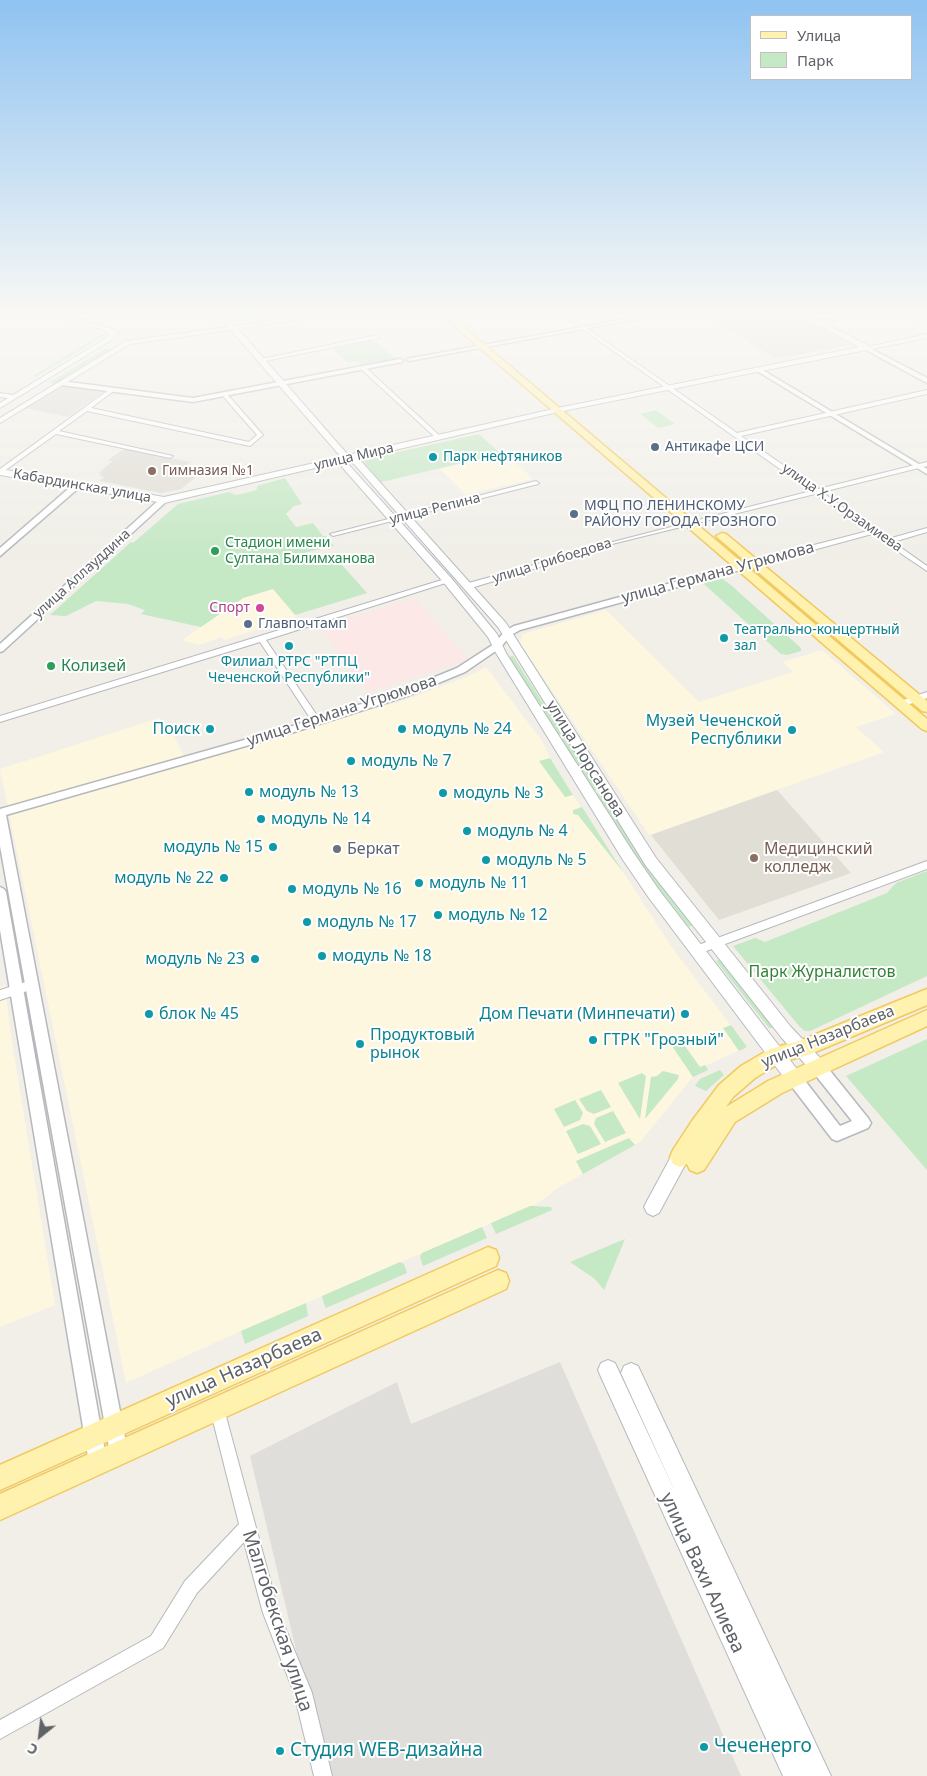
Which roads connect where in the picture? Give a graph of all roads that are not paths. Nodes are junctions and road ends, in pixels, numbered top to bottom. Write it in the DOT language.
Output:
graph roads {
  1 [pos="19,394"];
  2 [pos="44,394"];
  3 [pos="107,394"];
  4 [pos="142,394"];
  5 [pos="231,394"];
  6 [pos="290,394"];
  7 [pos="391,394"];
  8 [pos="539,394"];
  9 [pos="641,394"];
  10 [pos="679,394"];
  11 [pos="799,394"];
  12 [pos="919,394"];
  13 [pos="0,395"];
  14 [pos="225,395"];
  15 [pos="14,397"];
  16 [pos="559,399"];
  17 [pos="0,406"];
  18 [pos="570,408"];
  19 [pos="86,409"];
  20 [pos="558,410"];
  21 [pos="833,414"];
  22 [pos="0,421"];
  23 [pos="54,432"];
  24 [pos="738,435"];
  25 [pos="438,438"];
  26 [pos="170,456"];
  27 [pos="346,458"];
  28 [pos="635,463"];
  29 [pos="927,464"];
  30 [pos="918,466"];
  31 [pos="0,472"];
  32 [pos="927,472"];
  33 [pos="536,483"];
  34 [pos="78,486"];
  35 [pos="816,490"];
  36 [pos="164,500"];
  37 [pos="692,510"];
  38 [pos="405,516"];
  39 [pos="393,519"];
  40 [pos="704,520"];
  41 [pos="691,524"];
  42 [pos="927,530"];
  43 [pos="874,531"];
  44 [pos="333,534"];
  45 [pos="888,541"];
  46 [pos="1,552"];
  47 [pos="755,563"];
  48 [pos="741,567"];
  49 [pos="927,569"];
  50 [pos="448,581"];
  51 [pos="468,586"];
  52 [pos="508,633"];
  53 [pos="261,638"];
  54 [pos="497,646"];
  55 [pos="0,648"];
  56 [pos="921,697"];
  57 [pos="901,704"];
  58 [pos="927,708"];
  59 [pos="0,719"];
  60 [pos="317,722"];
  61 [pos="927,726"];
  62 [pos="0,814"];
  63 [pos="927,865"];
  64 [pos="0,892"];
  65 [pos="715,944"];
  66 [pos="697,950"];
  67 [pos="24,987"];
  68 [pos="927,988"];
  69 [pos="0,996"];
  70 [pos="927,996"];
  71 [pos="908,1004"];
  72 [pos="927,1018"];
  73 [pos="802,1049"];
  74 [pos="777,1055"];
  75 [pos="818,1067"];
  76 [pos="794,1078"];
  77 [pos="689,1160"];
  78 [pos="653,1206"];
  79 [pos="488,1258"];
  80 [pos="498,1281"];
  81 [pos="465,1297"];
  82 [pos="608,1370"];
  83 [pos="630,1373"];
  84 [pos="216,1409"];
  85 [pos="104,1431"];
  86 [pos="109,1458"];
  87 [pos="0,1478"];
  88 [pos="0,1507"];
  89 [pos="247,1528"];
  90 [pos="0,1730"];
  91 [pos="323,1776"];
  92 [pos="796,1776"];
  93 [pos="819,1776"];
  1 -- 15 [label="main road"];
  2 -- 22 [label="main road"];
  3 -- 19 [label="street"];
  4 -- 14 [label="street"];
  5 -- 14 [label="street"];
  6 -- 27 [label="main road, улица Лорсанова"];
  7 -- 25 [label="street"];
  8 -- 20 [label="main road"];
  9 -- 18 [label="main road, улица Мира"];
  10 -- 24 [label="street, улица Х.У.Орзамиева"];
  11 -- 21 [label="street"];
  12 -- 21 [label="street"];
  13 -- 15 [label="street"];
  14 -- 19 [label="street"];
  15 -- 17 [label="main road"];
  16 -- 18 [label="main road"];
  18 -- 20 [label="main road, улица Мира"];
  18 -- 28 [label="main road"];
  19 -- 23 [label="street"];
  20 -- 25 [label="main road, улица Мира"];
  20 -- 41 [label="main road"];
  21 -- 24 [label="street"];
  21 -- 30 [label="street"];
  23 -- 26 [label="street"];
  23 -- 31 [label="street"];
  24 -- 35 [label="street, улица Х.У.Орзамиева"];
  25 -- 27 [label="main road, улица Мира"];
  27 -- 36 [label="main road, улица Мира"];
  27 -- 38 [label="main road, улица Лорсанова"];
  27 -- 39 [label="main road, улица Лорсанова"];
  29 -- 30 [label="street, улица Грибоедова"];
  30 -- 32 [label="street"];
  30 -- 35 [label="street, улица Грибоедова"];
  31 -- 34 [label="main road, Кабардинская улица"];
  33 -- 38 [label="street, улица Репина"];
  34 -- 36 [label="main road, Кабардинская улица"];
  34 -- 46 [label="street"];
  35 -- 40 [label="street, улица Грибоедова"];
  35 -- 43 [label="street, улица Х.У.Орзамиева"];
  36 -- 55 [label="street, улица Аллауддина"];
  37 -- 40 [label="main road"];
  38 -- 39 [label="street, улица Репина"];
  38 -- 51 [label="main road, улица Лорсанова"];
  39 -- 44 [label="street, улица Репина"];
  39 -- 50 [label="main road, улица Лорсанова"];
  40 -- 41 [label="street, улица Грибоедова"];
  40 -- 47 [label="main road"];
  41 -- 48 [label="main road"];
  41 -- 51 [label="street, улица Грибоедова"];
  42 -- 45 [label="street"];
  43 -- 45 [label="street, улица Х.У.Орзамиева"];
  43 -- 47 [label="street, улица Германа Угрюмова"];
  45 -- 49 [label="street, улица Х.У.Орзамиева"];
  47 -- 48 [label="street, улица Германа Угрюмова"];
  47 -- 56 [label="main road"];
  48 -- 52 [label="street, улица Германа Угрюмова"];
  48 -- 57 [label="main road"];
  50 -- 53 [label="street"];
  50 -- 54 [label="main road, улица Лорсанова"];
  51 -- 52 [label="main road, улица Лорсанова"];
  52 -- 54 [label="street, улица Германа Угрюмова"];
  52 -- 65 [label="main road, улица Лорсанова"];
  53 -- 59 [label="street"];
  53 -- 60 [label="street"];
  54 -- 60 [label="street, улица Германа Угрюмова"];
  54 -- 66 [label="main road, улица Лорсанова"];
  56 -- 57 [label="street"];
  56 -- 58 [label="main road"];
  57 -- 61 [label="main road"];
  60 -- 62 [label="street, улица Германа Угрюмова"];
  62 -- 67 [label="street"];
  63 -- 65 [label="street"];
  64 -- 67 [label="street"];
  65 -- 66 [label="street"];
  65 -- 73 [label="main road, улица Лорсанова"];
  66 -- 74 [label="main road, улица Лорсанова"];
  67 -- 69 [label="street"];
  67 -- 85 [label="street"];
  67 -- 85 [label="street"];
  68 -- 71 [label="main road"];
  70 -- 71 [label="main road, улица Назарбаева"];
  71 -- 73 [label="main road, улица Назарбаева"];
  72 -- 75 [label="main road, улица Назарбаева"];
  73 -- 74 [label="main road, улица Назарбаева"];
  73 -- 75 [label="main road, улица Лорсанова"];
  74 -- 76 [label="main road, улица Лорсанова"];
  74 -- 77 [label="main road, улица Назарбаева"];
  75 -- 76 [label="main road, улица Назарбаева"];
  75 -- 76 [label="street"];
  76 -- 77 [label="main road, улица Назарбаева"];
  77 -- 78 [label="main road"];
  79 -- 85 [label="main road, улица Назарбаева"];
  80 -- 81 [label="main road"];
  81 -- 84 [label="main road, улица Назарбаева"];
  82 -- 92 [label="main road, улица Вахи Алиева"];
  83 -- 93 [label="main road, улица Вахи Алиева"];
  84 -- 86 [label="main road, улица Назарбаева"];
  84 -- 89 [label="street, Малгобекская улица"];
  85 -- 86 [label="street"];
  85 -- 86 [label="street"];
  85 -- 87 [label="main road, улица Назарбаева"];
  86 -- 88 [label="main road, улица Назарбаева"];
  89 -- 90 [label="street"];
  89 -- 91 [label="street, Малгобекская улица"];
}
